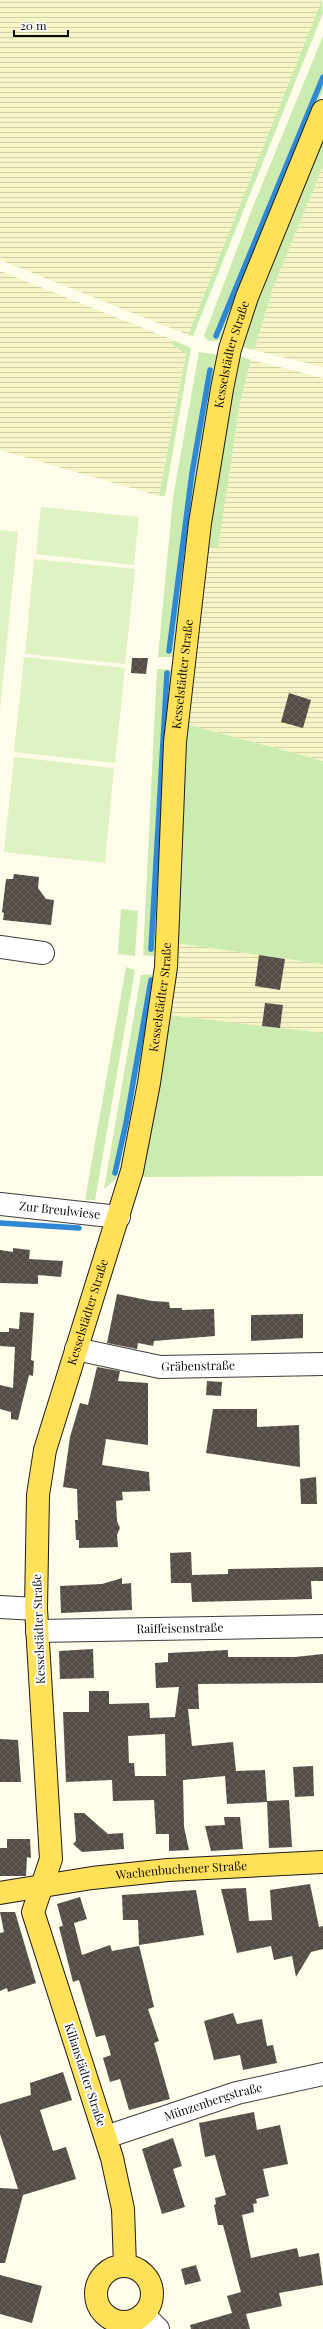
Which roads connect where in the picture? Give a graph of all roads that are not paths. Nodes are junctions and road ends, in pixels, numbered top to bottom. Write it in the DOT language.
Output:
graph roads {
  1 [pos="323,111"];
  2 [pos="0,947"];
  3 [pos="43,953"];
  4 [pos="0,1204"];
  5 [pos="119,1217"];
  6 [pos="76,1349"];
  7 [pos="323,1364"];
  8 [pos="0,1607"];
  9 [pos="36,1609"];
  10 [pos="323,1626"];
  11 [pos="37,1631"];
  12 [pos="323,1862"];
  13 [pos="42,1888"];
  14 [pos="0,1893"];
  15 [pos="323,2074"];
  16 [pos="111,2135"];
  17 [pos="125,2266"];
  18 [pos="150,2322"];
  19 [pos="101,2323"];
  1 -- 5 [label="main road, Kesselstädter Straße"];
  2 -- 3 [label="street"];
  4 -- 5 [label="street, Zur Breulwiese"];
  5 -- 6 [label="main road, Kesselstädter Straße"];
  6 -- 7 [label="street, Gräbenstraße"];
  6 -- 9 [label="main road, Kesselstädter Straße"];
  8 -- 9 [label="street"];
  9 -- 11 [label="main road, Kesselstädter Straße"];
  10 -- 11 [label="street, Raiffeisenstraße"];
  11 -- 13 [label="main road, Kesselstädter Straße"];
  12 -- 13 [label="main road, Wachenbuchener Straße"];
  13 -- 14 [label="main road, Wachenbuchener Straße"];
  13 -- 16 [label="main road, Kilianstädter Straße"];
  15 -- 16 [label="street, Münzenbergstraße"];
  16 -- 17 [label="main road, Kilianstädter Straße"];
  17 -- 18 [label="main road"];
  17 -- 19 [label="main road"];
  18 -- 19 [label="main road"];
}
